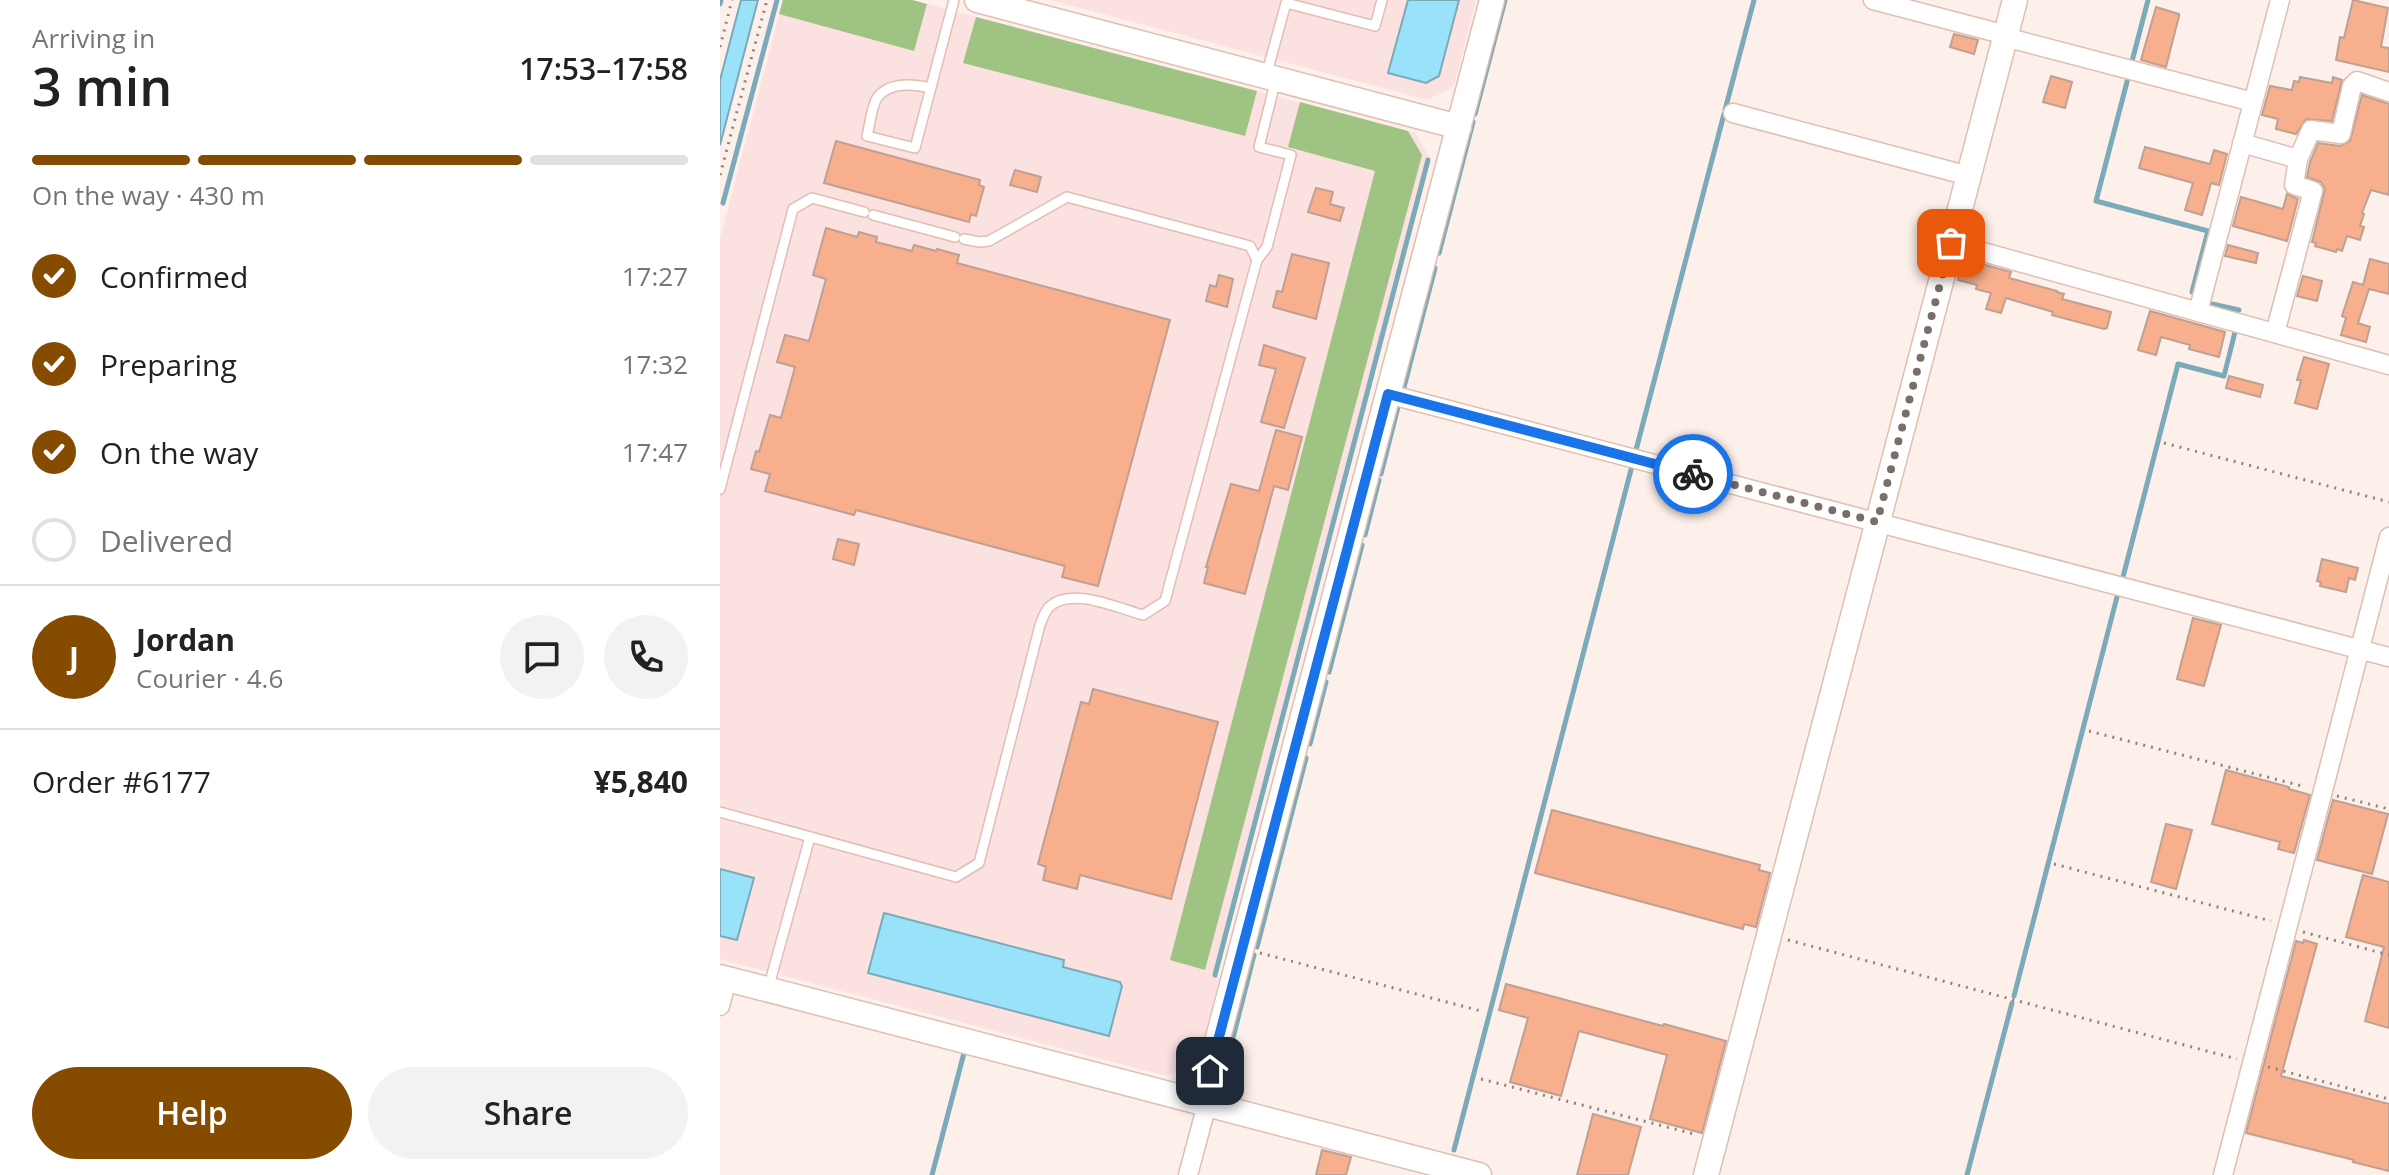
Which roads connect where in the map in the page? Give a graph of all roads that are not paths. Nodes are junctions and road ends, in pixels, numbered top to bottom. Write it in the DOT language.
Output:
graph roads {
  1 [pos="954,0"];
  2 [pos="977,0"];
  3 [pos="1382,0"];
  4 [pos="1492,0"];
  5 [pos="1873,0"];
  6 [pos="2015,0"];
  7 [pos="2280,0"];
  8 [pos="2006,36"];
  9 [pos="1271,78"];
  10 [pos="931,88"];
  11 [pos="2389,92"];
  12 [pos="2253,102"];
  13 [pos="1733,113"];
  14 [pos="1459,127"];
  15 [pos="2242,143"];
  16 [pos="2298,159"];
  17 [pos="1969,176"];
  18 [pos="1951,243"];
  19 [pos="1257,260"];
  20 [pos="2198,312"];
  21 [pos="2275,333"];
  22 [pos="2389,365"];
  23 [pos="1388,394"];
  24 [pos="720,489"];
  25 [pos="1877,522"];
  26 [pos="2389,537"];
  27 [pos="2359,649"];
  28 [pos="2389,657"];
  29 [pos="720,812"];
  30 [pos="810,837"];
  31 [pos="724,978"];
  32 [pos="768,989"];
  33 [pos="720,1006"];
  34 [pos="1204,1103"];
  35 [pos="1188,1175"];
  36 [pos="1479,1175"];
  37 [pos="1706,1175"];
  38 [pos="2223,1175"];
  1 -- 10 [label="lane"];
  2 -- 9 [label="street"];
  3 -- 9 [label="lane"];
  4 -- 14 [label="street"];
  5 -- 8 [label="street"];
  6 -- 8 [label="street"];
  7 -- 12 [label="street"];
  8 -- 12 [label="street"];
  8 -- 17 [label="street"];
  9 -- 14 [label="street"];
  9 -- 19 [label="lane"];
  10 -- 10 [label="lane"];
  11 -- 16 [label="street"];
  12 -- 15 [label="street"];
  13 -- 17 [label="street"];
  14 -- 23 [label="street"];
  15 -- 16 [label="street"];
  15 -- 20 [label="street"];
  16 -- 21 [label="street"];
  17 -- 18 [label="street"];
  18 -- 20 [label="street"];
  18 -- 25 [label="street"];
  19 -- 24 [label="lane"];
  19 -- 30 [label="lane"];
  20 -- 21 [label="street"];
  21 -- 22 [label="street"];
  23 -- 25 [label="street"];
  23 -- 34 [label="street"];
  25 -- 27 [label="street"];
  25 -- 37 [label="street"];
  26 -- 27 [label="street"];
  27 -- 28 [label="street"];
  27 -- 38 [label="street"];
  29 -- 30 [label="lane"];
  30 -- 32 [label="lane"];
  31 -- 32 [label="street"];
  31 -- 33 [label="street"];
  32 -- 34 [label="street"];
  34 -- 35 [label="street"];
  34 -- 36 [label="street"];
}
